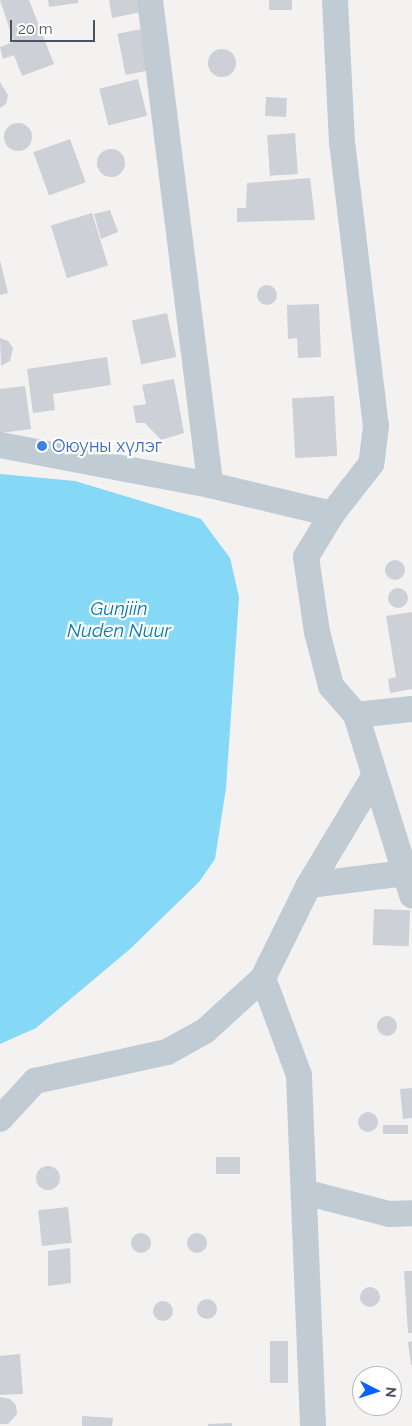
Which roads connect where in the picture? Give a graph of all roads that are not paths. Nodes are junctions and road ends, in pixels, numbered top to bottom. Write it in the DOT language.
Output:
graph roads {
  1 [pos="150,0"];
  2 [pos="334,0"];
  3 [pos="0,445"];
  4 [pos="210,485"];
  5 [pos="332,514"];
  6 [pos="412,709"];
  7 [pos="356,715"];
  8 [pos="374,777"];
  9 [pos="408,884"];
  10 [pos="310,885"];
  11 [pos="263,978"];
  12 [pos="0,1119"];
  13 [pos="304,1192"];
  14 [pos="412,1213"];
  15 [pos="313,1426"];
  1 -- 4 [label="street"];
  2 -- 5 [label="street"];
  3 -- 4 [label="street"];
  4 -- 5 [label="street"];
  5 -- 7 [label="street"];
  6 -- 7 [label="street"];
  7 -- 8 [label="street"];
  8 -- 9 [label="street"];
  8 -- 10 [label="street"];
  9 -- 10 [label="street"];
  10 -- 11 [label="street"];
  11 -- 12 [label="street"];
  11 -- 13 [label="street"];
  13 -- 14 [label="street"];
  13 -- 15 [label="street"];
}
